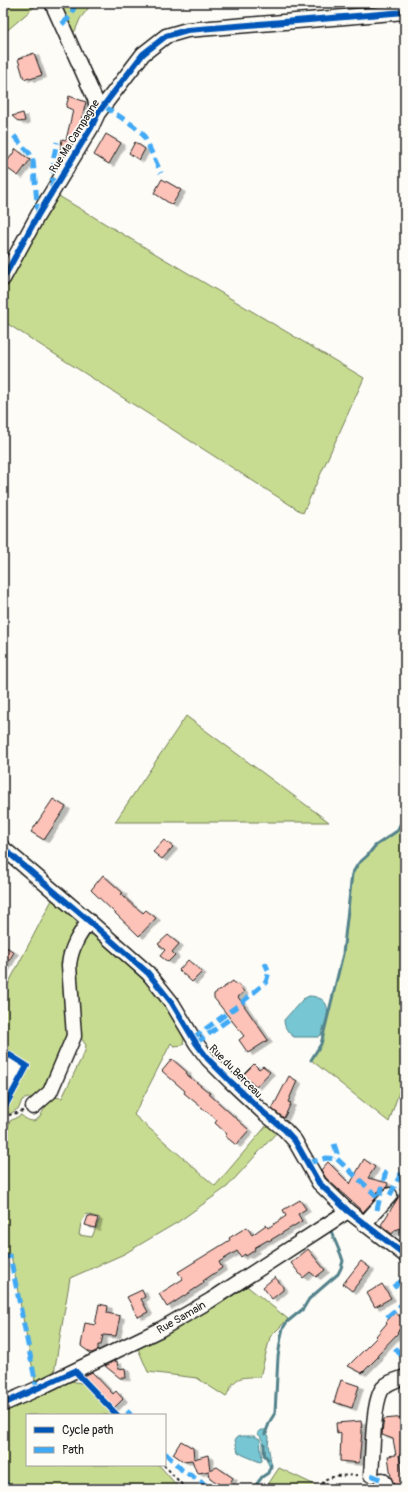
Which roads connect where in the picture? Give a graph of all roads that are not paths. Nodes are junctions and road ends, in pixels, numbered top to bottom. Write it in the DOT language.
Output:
graph roads {
  1 [pos="52,3"];
  2 [pos="405,12"];
  3 [pos="98,113"];
  4 [pos="3,279"];
  5 [pos="3,848"];
  6 [pos="89,920"];
  7 [pos="33,1107"];
  8 [pos="390,1195"];
  9 [pos="348,1211"];
  10 [pos="364,1224"];
  11 [pos="405,1255"];
  12 [pos="405,1377"];
  13 [pos="3,1404"];
  14 [pos="380,1481"];
  1 -- 3 [label="street"];
  2 -- 3 [label="street, Rue Ma Campagne"];
  3 -- 4 [label="street, Rue Ma Campagne"];
  5 -- 6 [label="street, Rue du Berceau"];
  6 -- 7 [label="street"];
  6 -- 9 [label="street, Rue du Berceau"];
  8 -- 10 [label="street"];
  9 -- 10 [label="street, Rue du Berceau"];
  9 -- 13 [label="street, Rue Samain"];
  10 -- 11 [label="street, Rue du Berceau"];
  12 -- 14 [label="street"];
}
